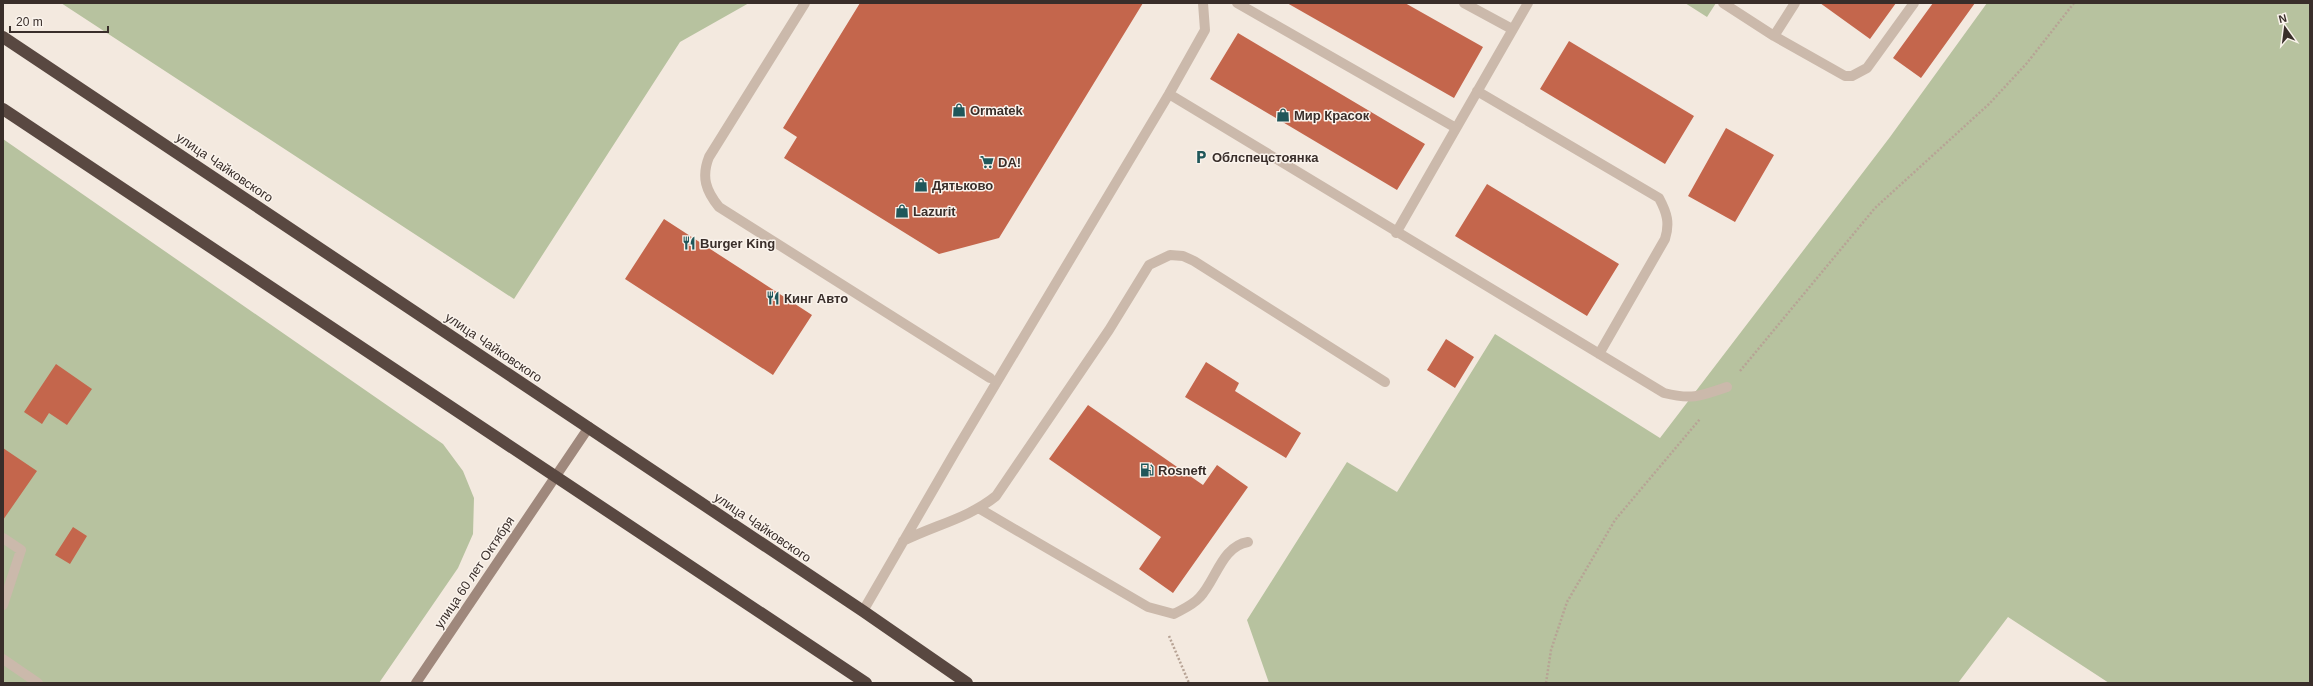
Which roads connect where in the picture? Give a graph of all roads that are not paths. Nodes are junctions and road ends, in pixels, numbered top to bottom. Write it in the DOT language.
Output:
graph roads {
  1 [pos="805,3"];
  2 [pos="1203,3"];
  3 [pos="1237,3"];
  4 [pos="1464,3"];
  5 [pos="1528,3"];
  6 [pos="1723,3"];
  7 [pos="1795,3"];
  8 [pos="1914,3"];
  9 [pos="1512,29"];
  10 [pos="1774,36"];
  11 [pos="3,37"];
  12 [pos="1477,91"];
  13 [pos="1169,94"];
  14 [pos="3,109"];
  15 [pos="1456,128"];
  16 [pos="1396,233"];
  17 [pos="1599,354"];
  18 [pos="990,378"];
  19 [pos="1385,382"];
  20 [pos="1727,386"];
  21 [pos="589,427"];
  22 [pos="554,476"];
  23 [pos="980,509"];
  24 [pos="3,538"];
  25 [pos="903,541"];
  26 [pos="1248,542"];
  27 [pos="3,605"];
  28 [pos="863,611"];
  29 [pos="3,659"];
  30 [pos="38,683"];
  31 [pos="416,683"];
  32 [pos="866,683"];
  33 [pos="967,683"];
  1 -- 18 [label="street"];
  2 -- 13 [label="street"];
  3 -- 15 [label="street"];
  4 -- 9 [label="street"];
  5 -- 9 [label="street"];
  6 -- 10 [label="street"];
  7 -- 10 [label="street"];
  8 -- 10 [label="street"];
  9 -- 12 [label="street"];
  11 -- 21 [label="highway, улица Чайковского"];
  12 -- 15 [label="street"];
  12 -- 17 [label="street"];
  13 -- 16 [label="street"];
  13 -- 25 [label="street"];
  14 -- 22 [label="highway"];
  15 -- 16 [label="street"];
  16 -- 17 [label="street"];
  17 -- 20 [label="street"];
  19 -- 23 [label="street"];
  21 -- 22 [label="street, улица 60 лет Октября"];
  21 -- 28 [label="highway, улица Чайковского"];
  22 -- 31 [label="street, улица 60 лет Октября"];
  22 -- 32 [label="highway"];
  23 -- 25 [label="street"];
  23 -- 26 [label="street"];
  24 -- 27 [label="street"];
  25 -- 28 [label="street"];
  28 -- 33 [label="highway, улица Чайковского"];
  29 -- 30 [label="street"];
}
